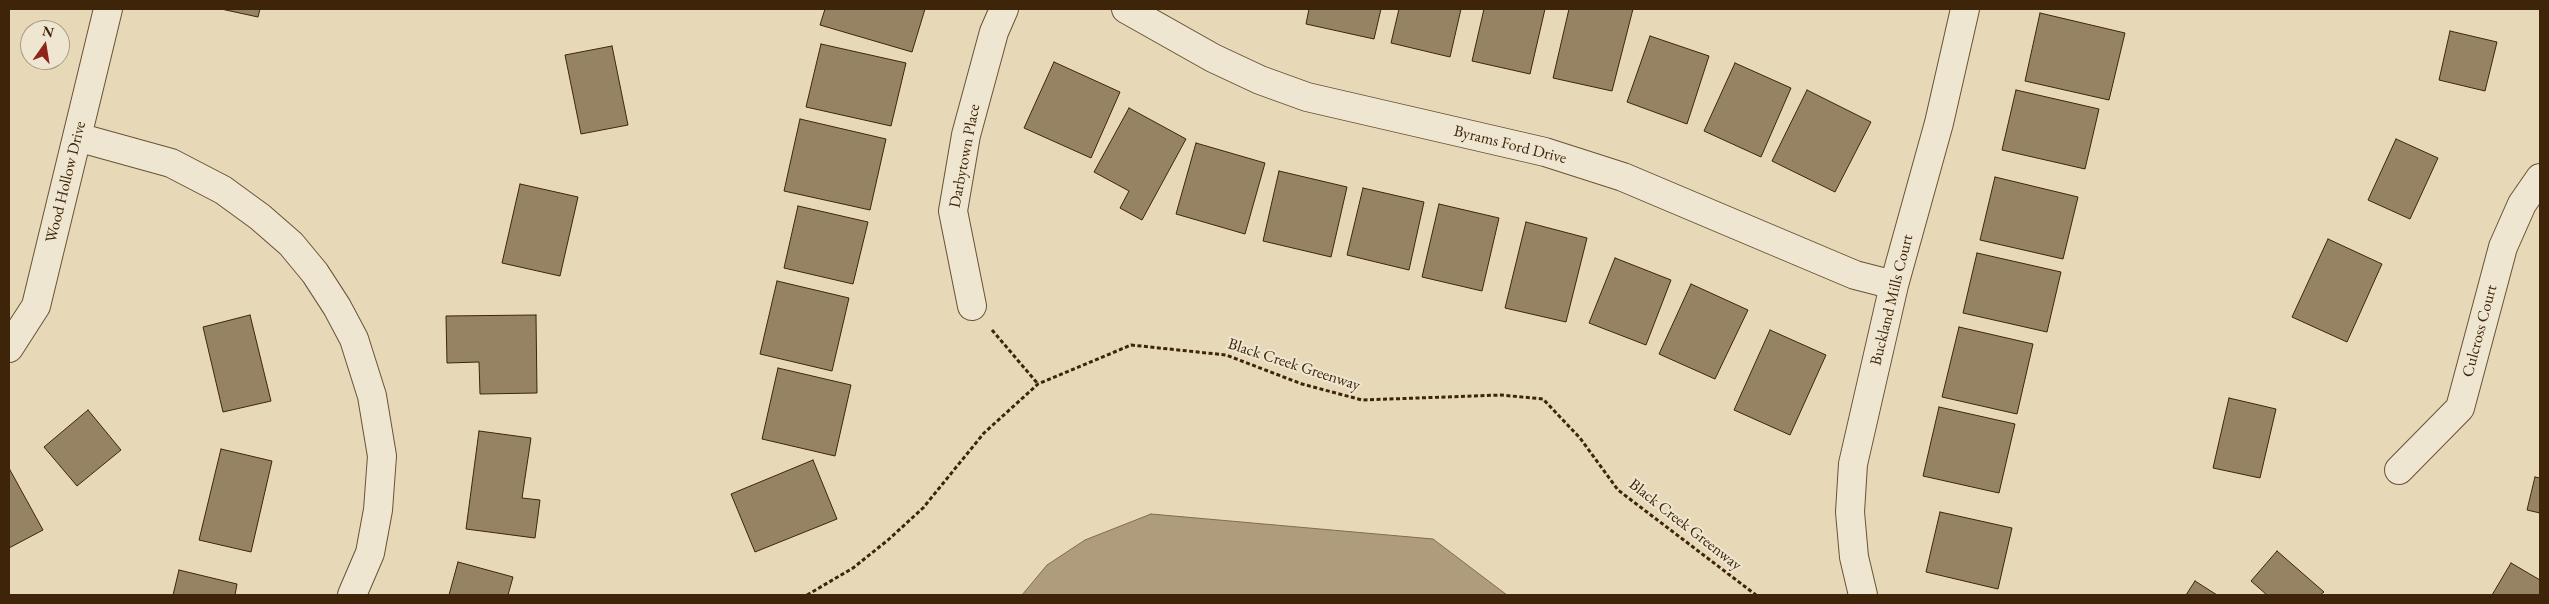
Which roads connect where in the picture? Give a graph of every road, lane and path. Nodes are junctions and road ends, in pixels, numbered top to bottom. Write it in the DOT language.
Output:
graph roads {
  1 [pos="108,9"];
  2 [pos="1004,9"];
  3 [pos="1126,9"];
  4 [pos="1966,9"];
  5 [pos="77,138"];
  6 [pos="2540,178"];
  7 [pos="1894,285"];
  8 [pos="972,306"];
  9 [pos="9,348"];
  10 [pos="1038,384"];
  11 [pos="2399,470"];
  12 [pos="352,595"];
  13 [pos="808,595"];
  14 [pos="1756,595"];
  15 [pos="1864,595"];
  1 -- 5 [label="street, Wood Hollow Drive"];
  2 -- 8 [label="street, Darbytown Place"];
  3 -- 7 [label="street, Byrams Ford Drive"];
  4 -- 7 [label="street, Buckland Mills Court"];
  5 -- 9 [label="street, Wood Hollow Drive"];
  5 -- 12 [label="street"];
  6 -- 11 [label="street, Culcross Court"];
  7 -- 15 [label="street, Buckland Mills Court"];
  8 -- 10 [label="path"];
  10 -- 13 [label="path, Black Creek Greenway"];
  10 -- 14 [label="path, Black Creek Greenway"];
}
